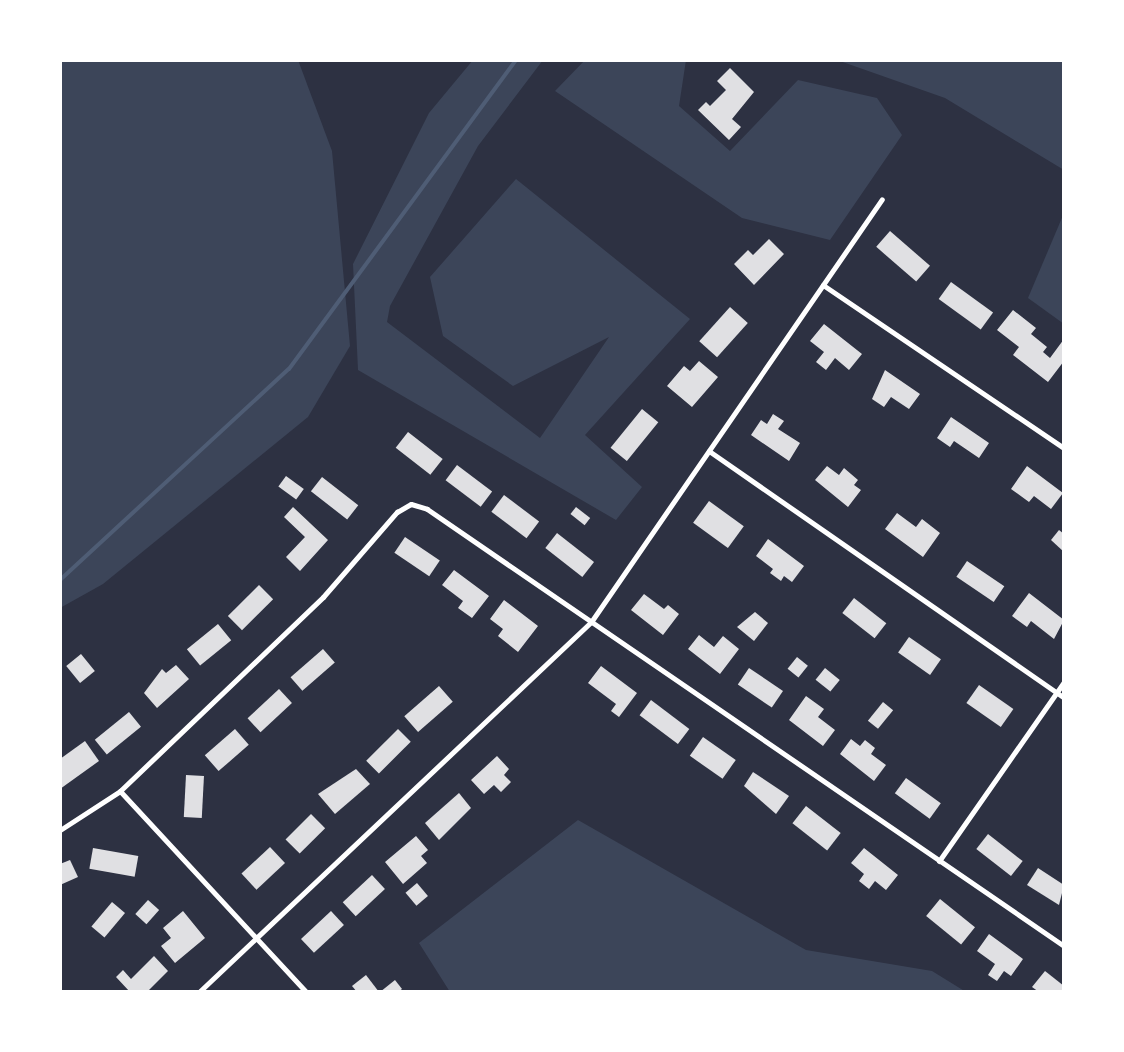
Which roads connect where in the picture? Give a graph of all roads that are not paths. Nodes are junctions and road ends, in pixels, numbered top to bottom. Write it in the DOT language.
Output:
graph roads {
  1 [pos="882,199"];
  2 [pos="823,284"];
  3 [pos="1064,448"];
  4 [pos="709,450"];
  5 [pos="590,622"];
  6 [pos="1064,682"];
  7 [pos="1057,693"];
  8 [pos="1064,698"];
  9 [pos="120,791"];
  10 [pos="60,830"];
  11 [pos="939,860"];
  12 [pos="257,939"];
  13 [pos="1064,946"];
  14 [pos="199,992"];
  15 [pos="306,992"];
  1 -- 2 [label="street"];
  2 -- 3 [label="street"];
  2 -- 4 [label="street"];
  4 -- 5 [label="street"];
  4 -- 7 [label="street"];
  5 -- 9 [label="street"];
  5 -- 11 [label="street"];
  5 -- 12 [label="street"];
  6 -- 7 [label="street"];
  7 -- 8 [label="street"];
  7 -- 11 [label="street"];
  9 -- 10 [label="street"];
  9 -- 12 [label="street"];
  11 -- 13 [label="street"];
  12 -- 14 [label="street"];
  12 -- 15 [label="street"];
}
